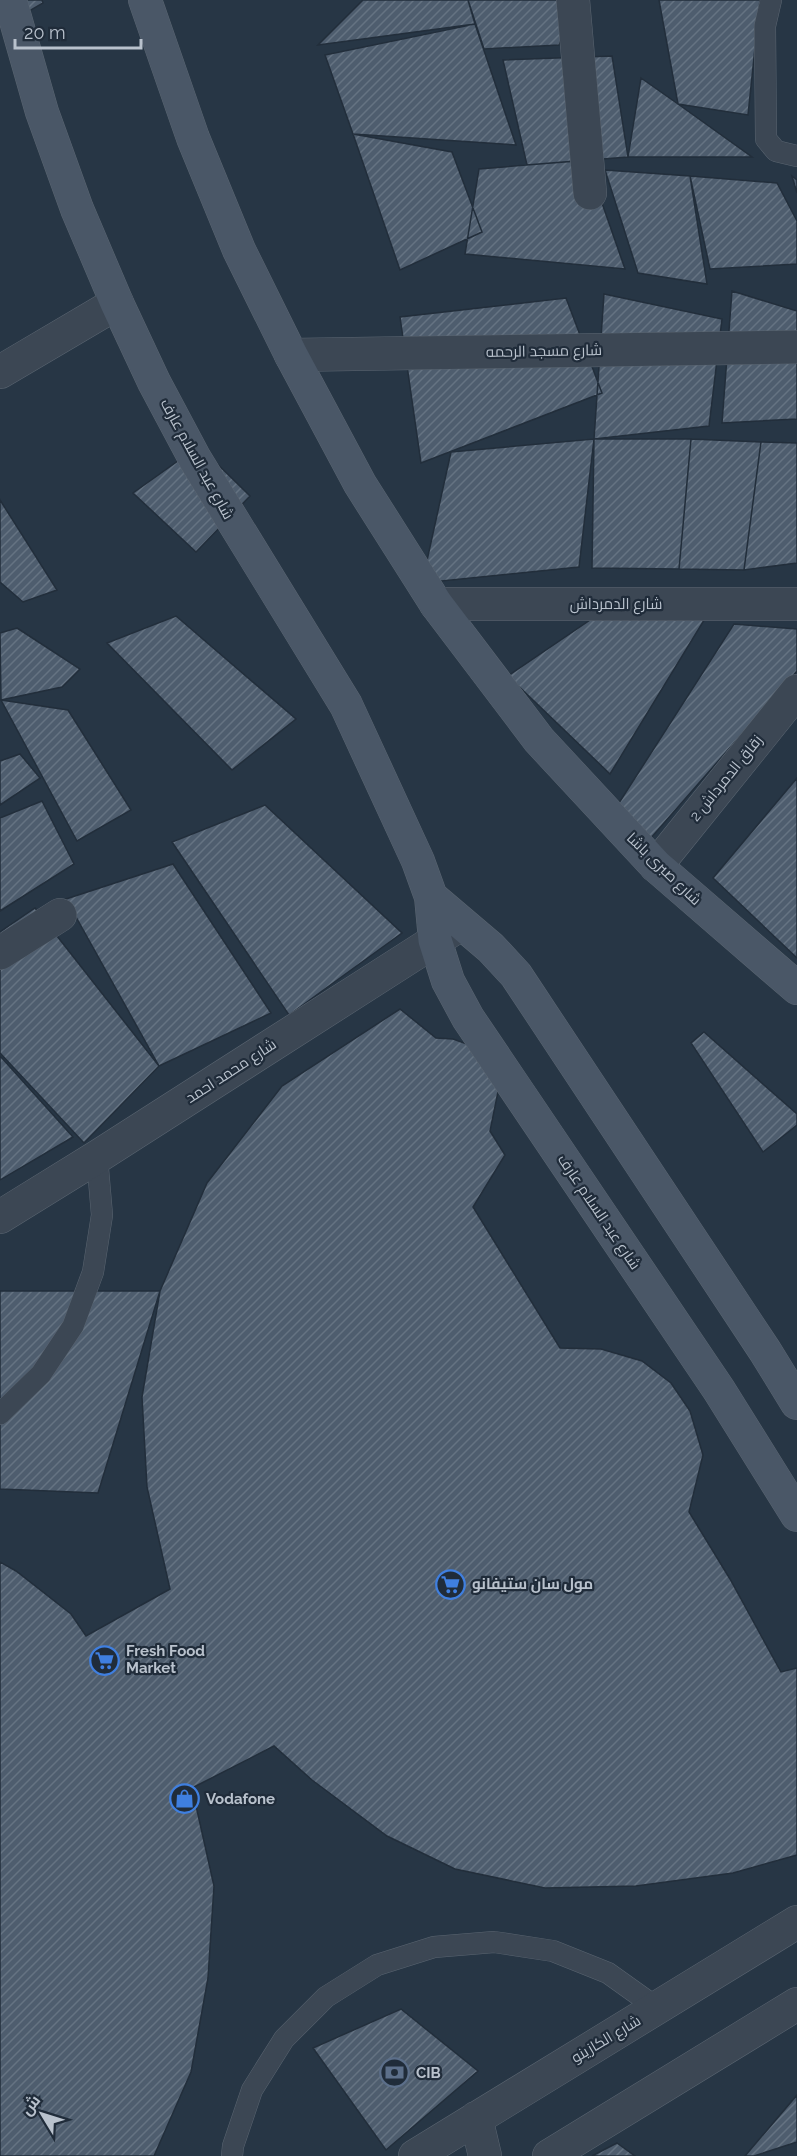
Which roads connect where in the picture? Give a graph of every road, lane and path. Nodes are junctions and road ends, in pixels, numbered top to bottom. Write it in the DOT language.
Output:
graph roads {
  1 [pos="10,0"];
  2 [pos="145,0"];
  3 [pos="573,0"];
  4 [pos="771,0"];
  5 [pos="797,156"];
  6 [pos="590,193"];
  7 [pos="117,303"];
  8 [pos="797,347"];
  9 [pos="291,355"];
  10 [pos="0,372"];
  11 [pos="436,604"];
  12 [pos="797,604"];
  13 [pos="797,691"];
  14 [pos="656,866"];
  15 [pos="60,915"];
  16 [pos="448,931"];
  17 [pos="0,953"];
  18 [pos="797,988"];
  19 [pos="97,1157"];
  20 [pos="0,1217"];
  21 [pos="797,1403"];
  22 [pos="0,1414"];
  23 [pos="797,1515"];
  24 [pos="797,1922"];
  25 [pos="797,2004"];
  26 [pos="657,2008"];
  27 [pos="476,2118"];
  28 [pos="232,2156"];
  29 [pos="415,2156"];
  30 [pos="485,2156"];
  31 [pos="549,2156"];
  1 -- 7 [label="street, شارع عبد السلام عارف"];
  2 -- 9 [label="street"];
  3 -- 6 [label="street"];
  4 -- 5 [label="lane"];
  7 -- 10 [label="street"];
  7 -- 16 [label="street, شارع عبد السلام عارف"];
  8 -- 9 [label="street, شارع مسجد الرحمه"];
  9 -- 11 [label="street"];
  11 -- 12 [label="street, شارع الدمرداش"];
  11 -- 14 [label="street, شارع صبرى باشا"];
  13 -- 14 [label="street, زقاق الدمرداش 2"];
  14 -- 18 [label="street, شارع صبرى باشا"];
  15 -- 17 [label="street"];
  16 -- 19 [label="street, شارع محمد احمد"];
  16 -- 21 [label="street"];
  16 -- 23 [label="street, شارع عبد السلام عارف"];
  19 -- 20 [label="street, شارع محمد احمد"];
  19 -- 22 [label="lane"];
  24 -- 26 [label="street, شارع الكازينو"];
  25 -- 31 [label="street"];
  26 -- 27 [label="street, شارع الكازينو"];
  26 -- 28 [label="lane"];
  27 -- 29 [label="street, شارع الكازينو"];
  27 -- 30 [label="street"];
}
